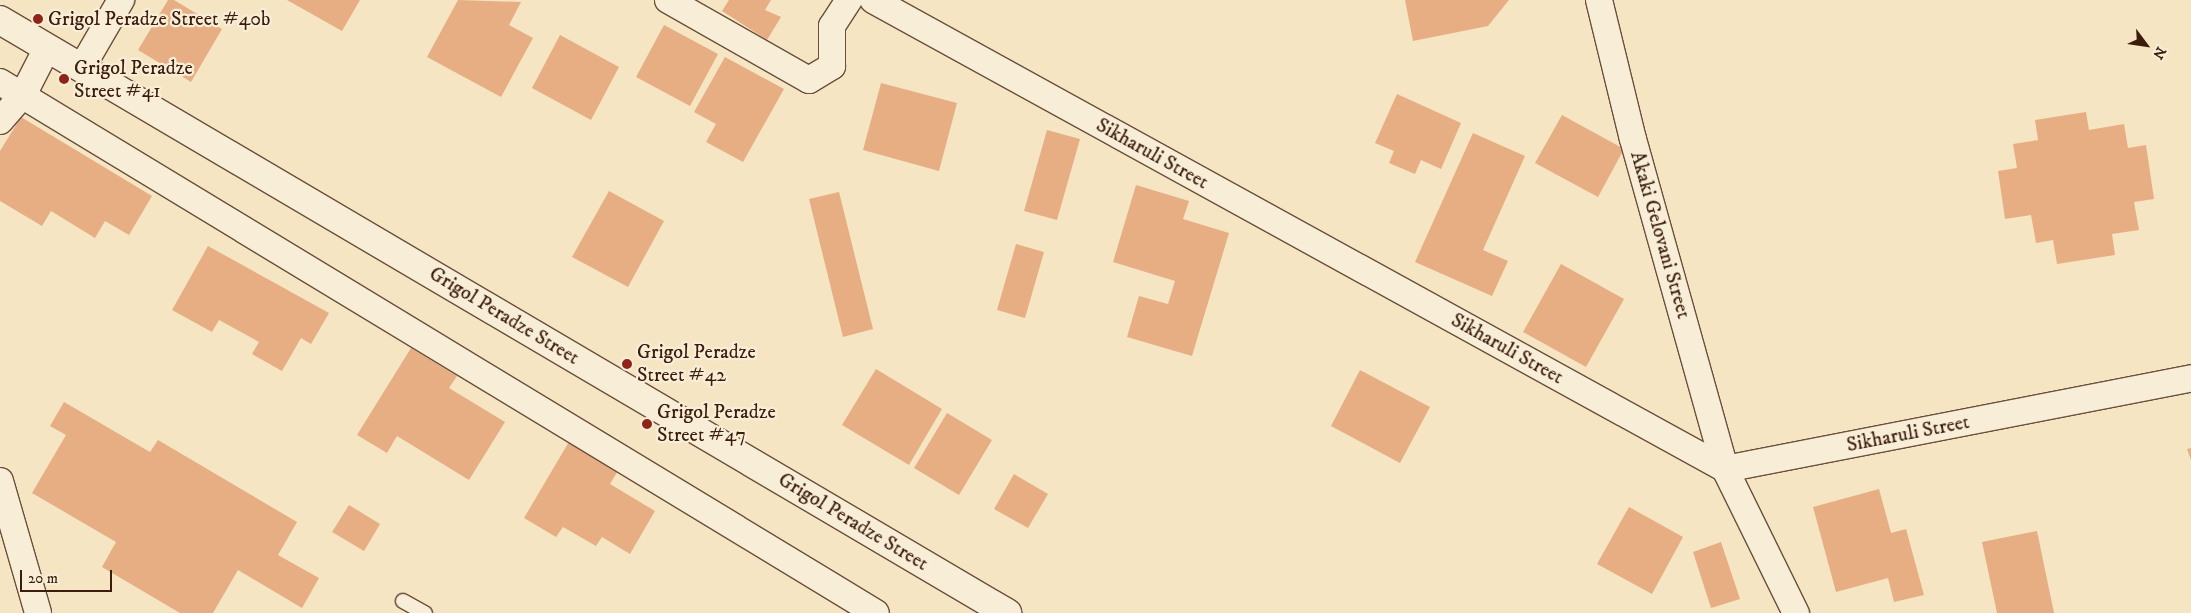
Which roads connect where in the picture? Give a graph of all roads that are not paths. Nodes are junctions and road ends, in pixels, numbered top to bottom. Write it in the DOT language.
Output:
graph roads {
  1 [pos="121,0"];
  2 [pos="668,0"];
  3 [pos="849,0"];
  4 [pos="873,0"];
  5 [pos="1600,0"];
  6 [pos="0,20"];
  7 [pos="47,48"];
  8 [pos="82,67"];
  9 [pos="0,82"];
  10 [pos="23,94"];
  11 [pos="0,121"];
  12 [pos="2191,378"];
  13 [pos="1725,469"];
  14 [pos="0,481"];
  15 [pos="403,601"];
  16 [pos="38,613"];
  17 [pos="425,613"];
  18 [pos="876,613"];
  19 [pos="1007,613"];
  20 [pos="1796,613"];
  1 -- 8 [label="street"];
  2 -- 3 [label="street"];
  4 -- 13 [label="street, Sikharuli Street"];
  5 -- 13 [label="street, Akaki Gelovani Street"];
  6 -- 7 [label="street, Grigol Peradze Street"];
  7 -- 8 [label="street, Grigol Peradze Street"];
  7 -- 10 [label="street"];
  8 -- 19 [label="street, Grigol Peradze Street"];
  9 -- 10 [label="street"];
  10 -- 11 [label="street"];
  10 -- 18 [label="street"];
  12 -- 13 [label="street, Sikharuli Street"];
  13 -- 20 [label="street, Akaki Gelovani Street"];
  14 -- 16 [label="street"];
  15 -- 17 [label="lane"];
}
